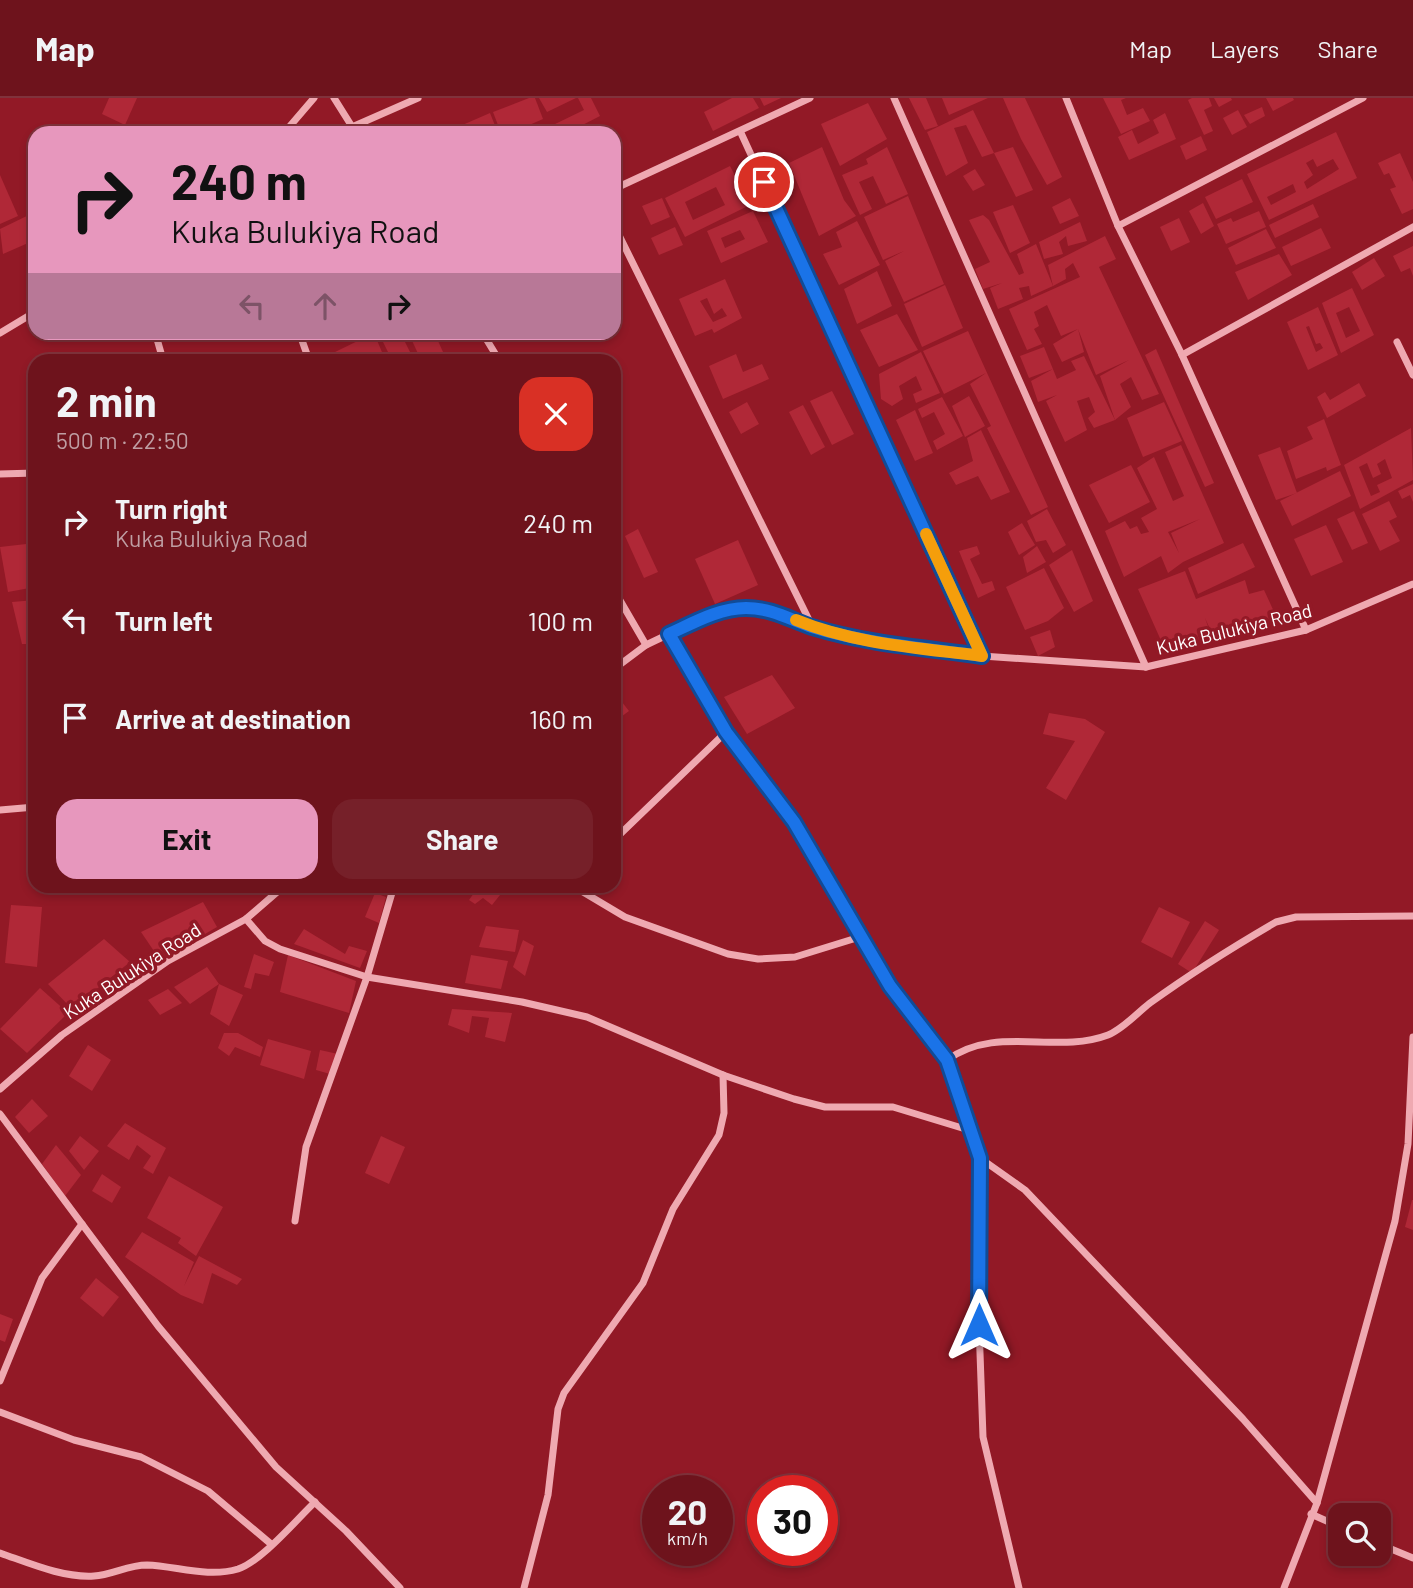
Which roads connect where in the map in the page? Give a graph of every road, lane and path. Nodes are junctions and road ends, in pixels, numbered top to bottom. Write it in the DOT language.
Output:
graph roads {
  1 [pos="314,98"];
  2 [pos="334,98"];
  3 [pos="418,98"];
  4 [pos="810,98"];
  5 [pos="894,98"];
  6 [pos="1066,98"];
  7 [pos="1363,98"];
  8 [pos="290,126"];
  9 [pos="352,126"];
  10 [pos="362,126"];
  11 [pos="741,132"];
  12 [pos="621,186"];
  13 [pos="1118,226"];
  14 [pos="1413,227"];
  15 [pos="621,239"];
  16 [pos="28,316"];
  17 [pos="0,332"];
  18 [pos="1397,342"];
  19 [pos="1182,355"];
  20 [pos="1413,375"];
  21 [pos="28,473"];
  22 [pos="0,474"];
  23 [pos="1413,584"];
  24 [pos="621,602"];
  25 [pos="813,627"];
  26 [pos="1306,630"];
  27 [pos="669,634"];
  28 [pos="646,645"];
  29 [pos="982,656"];
  30 [pos="621,664"];
  31 [pos="1146,667"];
  32 [pos="726,732"];
  33 [pos="28,808"];
  34 [pos="0,810"];
  35 [pos="621,832"];
  36 [pos="276,893"];
  37 [pos="392,893"];
  38 [pos="585,893"];
  39 [pos="1413,916"];
  40 [pos="246,919"];
  41 [pos="863,936"];
  42 [pos="366,977"];
  43 [pos="1413,1037"];
  44 [pos="947,1060"];
  45 [pos="723,1075"];
  46 [pos="0,1088"];
  47 [pos="0,1114"];
  48 [pos="972,1131"];
  49 [pos="980,1158"];
  50 [pos="295,1220"];
  51 [pos="82,1224"];
  52 [pos="0,1381"];
  53 [pos="0,1412"];
  54 [pos="315,1502"];
  55 [pos="1317,1503"];
  56 [pos="1311,1514"];
  57 [pos="1328,1522"];
  58 [pos="271,1544"];
  59 [pos="1391,1549"];
  60 [pos="0,1553"];
  61 [pos="1413,1559"];
  62 [pos="400,1588"];
  63 [pos="524,1588"];
  64 [pos="1018,1588"];
  65 [pos="1284,1588"];
  1 -- 8 [label="street"];
  2 -- 9 [label="street"];
  3 -- 10 [label="street"];
  4 -- 11 [label="street"];
  5 -- 31 [label="street"];
  6 -- 13 [label="street"];
  7 -- 13 [label="street"];
  11 -- 12 [label="street"];
  11 -- 29 [label="street"];
  13 -- 19 [label="street"];
  14 -- 19 [label="street"];
  15 -- 25 [label="street"];
  16 -- 17 [label="street"];
  18 -- 20 [label="street"];
  19 -- 26 [label="street"];
  21 -- 22 [label="street"];
  23 -- 26 [label="street, Kuka Bulukiya Road"];
  24 -- 28 [label="street"];
  25 -- 27 [label="street, Kuka Bulukiya Road"];
  25 -- 29 [label="street, Kuka Bulukiya Road"];
  26 -- 31 [label="street, Kuka Bulukiya Road"];
  27 -- 28 [label="street, Kuka Bulukiya Road"];
  27 -- 32 [label="street"];
  28 -- 30 [label="street, Kuka Bulukiya Road"];
  29 -- 31 [label="street, Kuka Bulukiya Road"];
  32 -- 35 [label="street"];
  32 -- 41 [label="street"];
  33 -- 34 [label="street"];
  36 -- 40 [label="street, Kuka Bulukiya Road"];
  37 -- 42 [label="street"];
  38 -- 41 [label="street"];
  39 -- 44 [label="street"];
  40 -- 42 [label="street"];
  40 -- 46 [label="street, Kuka Bulukiya Road"];
  41 -- 44 [label="street"];
  42 -- 45 [label="street"];
  42 -- 50 [label="street"];
  43 -- 55 [label="street"];
  44 -- 48 [label="street"];
  45 -- 48 [label="street"];
  45 -- 63 [label="street"];
  47 -- 51 [label="street"];
  48 -- 49 [label="street"];
  49 -- 55 [label="street"];
  49 -- 64 [label="street"];
  51 -- 52 [label="street"];
  51 -- 54 [label="street"];
  53 -- 58 [label="street"];
  54 -- 58 [label="street"];
  54 -- 62 [label="street"];
  55 -- 56 [label="street"];
  56 -- 57 [label="street"];
  56 -- 65 [label="street"];
  58 -- 60 [label="street"];
  59 -- 61 [label="street"];
}
